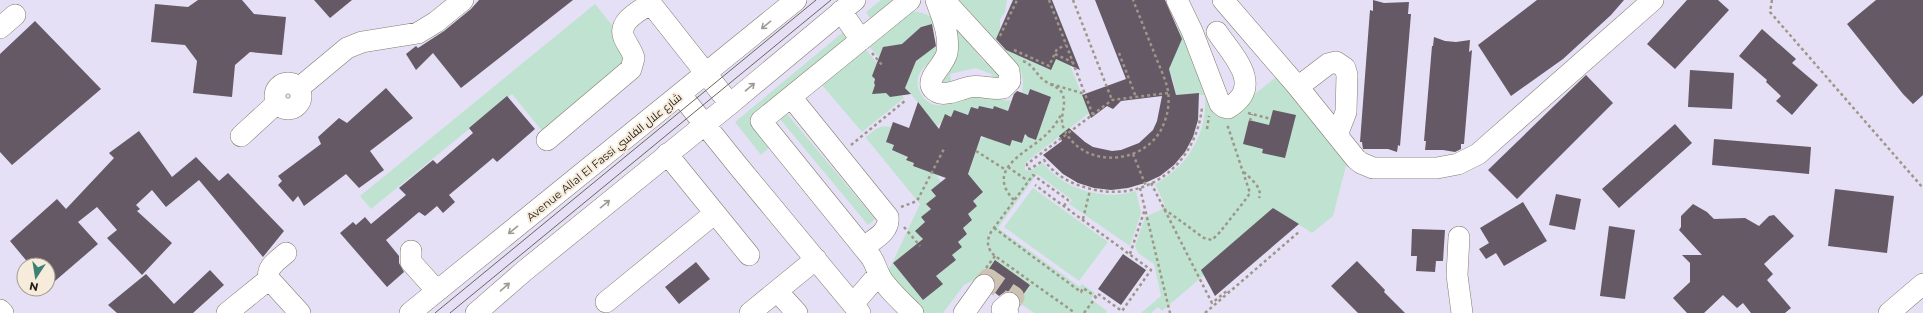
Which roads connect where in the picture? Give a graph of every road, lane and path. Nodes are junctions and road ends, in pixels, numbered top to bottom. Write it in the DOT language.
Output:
graph roads {
  1 [pos="463,0"];
  2 [pos="796,0"];
  3 [pos="910,0"];
  4 [pos="936,0"];
  5 [pos="944,0"];
  6 [pos="1016,0"];
  7 [pos="1049,0"];
  8 [pos="1073,0"];
  9 [pos="1134,0"];
  10 [pos="1177,0"];
  11 [pos="1223,0"];
  12 [pos="1653,0"];
  13 [pos="1772,0"];
  14 [pos="650,1"];
  15 [pos="849,5"];
  16 [pos="1217,32"];
  17 [pos="867,35"];
  18 [pos="997,43"];
  19 [pos="1066,46"];
  20 [pos="1119,53"];
  21 [pos="1055,54"];
  22 [pos="1006,56"];
  23 [pos="1027,56"];
  24 [pos="1025,61"];
  25 [pos="1073,62"];
  26 [pos="707,73"];
  27 [pos="1048,84"];
  28 [pos="1298,87"];
  29 [pos="1168,93"];
  30 [pos="1085,94"];
  31 [pos="681,95"];
  32 [pos="791,97"];
  33 [pos="1136,97"];
  34 [pos="906,100"];
  35 [pos="1112,100"];
  36 [pos="730,104"];
  37 [pos="1212,105"];
  38 [pos="1064,107"];
  39 [pos="1252,114"];
  40 [pos="1093,115"];
  41 [pos="1250,121"];
  42 [pos="704,124"];
  43 [pos="1067,134"];
  44 [pos="1337,135"];
  45 [pos="240,136"];
  46 [pos="547,140"];
  47 [pos="945,148"];
  48 [pos="976,151"];
  49 [pos="667,154"];
  50 [pos="1133,154"];
  51 [pos="839,156"];
  52 [pos="1008,167"];
  53 [pos="1006,170"];
  54 [pos="1244,172"];
  55 [pos="1028,181"];
  56 [pos="1151,183"];
  57 [pos="1035,185"];
  58 [pos="1146,186"];
  59 [pos="1140,188"];
  60 [pos="1923,188"];
  61 [pos="1090,190"];
  62 [pos="1259,198"];
  63 [pos="1014,200"];
  64 [pos="1064,206"];
  65 [pos="1145,208"];
  66 [pos="1164,209"];
  67 [pos="715,213"];
  68 [pos="885,213"];
  69 [pos="1083,219"];
  70 [pos="994,228"];
  71 [pos="1300,231"];
  72 [pos="1459,237"];
  73 [pos="864,248"];
  74 [pos="411,251"];
  75 [pos="286,253"];
  76 [pos="749,254"];
  77 [pos="1130,254"];
  78 [pos="816,259"];
  79 [pos="879,274"];
  80 [pos="269,279"];
  81 [pos="1923,284"];
  82 [pos="984,285"];
  83 [pos="437,291"];
  84 [pos="777,291"];
  85 [pos="1229,292"];
  86 [pos="1096,298"];
  87 [pos="606,302"];
  88 [pos="856,308"];
  89 [pos="0,310"];
  90 [pos="1891,312"];
  91 [pos="3,313"];
  92 [pos="227,313"];
  93 [pos="300,313"];
  94 [pos="410,313"];
  95 [pos="476,313"];
  96 [pos="750,313"];
  97 [pos="796,313"];
  98 [pos="913,313"];
  99 [pos="964,313"];
  100 [pos="1075,313"];
  101 [pos="1084,313"];
  102 [pos="1170,313"];
  103 [pos="1205,313"];
  104 [pos="1462,313"];
  1 -- 45 [label="street"];
  2 -- 26 [label="street, Avenue Allal El Fassi شارع علال الفاسي, one-way"];
  3 -- 17 [label="street"];
  4 -- 22 [label="street"];
  5 -- 22 [label="street"];
  6 -- 18 [label="path"];
  7 -- 19 [label="path"];
  8 -- 35 [label="path"];
  9 -- 29 [label="path"];
  10 -- 37 [label="street"];
  11 -- 28 [label="street"];
  12 -- 44 [label="street"];
  13 -- 60 [label="path"];
  14 -- 26 [label="street"];
  14 -- 46 [label="street"];
  15 -- 17 [label="street"];
  36 -- 15 [label="street, one-way"];
  16 -- 37 [label="street"];
  17 -- 32 [label="street"];
  19 -- 21 [label="path"];
  19 -- 25 [label="path"];
  20 -- 33 [label="path"];
  21 -- 23 [label="path"];
  21 -- 25 [label="path"];
  22 -- 23 [label="path"];
  22 -- 24 [label="path"];
  23 -- 24 [label="path"];
  24 -- 27 [label="path"];
  25 -- 30 [label="path"];
  26 -- 31 [label="street, Avenue Allal El Fassi شارع علال الفاسي"];
  26 -- 36 [label="street"];
  27 -- 30 [label="path"];
  27 -- 38 [label="path"];
  28 -- 44 [label="street"];
  28 -- 44 [label="street"];
  29 -- 33 [label="path"];
  29 -- 50 [label="path"];
  30 -- 40 [label="path"];
  31 -- 42 [label="street"];
  31 -- 83 [label="street, Avenue Allal El Fassi شارع علال الفاسي, one-way"];
  32 -- 51 [label="street"];
  32 -- 73 [label="street"];
  33 -- 35 [label="path"];
  34 -- 51 [label="path"];
  35 -- 40 [label="path"];
  36 -- 42 [label="street"];
  37 -- 54 [label="path"];
  37 -- 56 [label="path"];
  38 -- 43 [label="path"];
  38 -- 52 [label="path"];
  39 -- 41 [label="path"];
  40 -- 43 [label="path"];
  42 -- 49 [label="street"];
  42 -- 78 [label="street"];
  43 -- 50 [label="path"];
  43 -- 61 [label="path"];
  47 -- 68 [label="path"];
  48 -- 53 [label="path"];
  49 -- 67 [label="street"];
  95 -- 49 [label="street, one-way"];
  50 -- 58 [label="path"];
  51 -- 68 [label="street"];
  52 -- 53 [label="path"];
  52 -- 55 [label="path"];
  53 -- 63 [label="path"];
  54 -- 62 [label="path"];
  54 -- 66 [label="path"];
  55 -- 63 [label="path"];
  55 -- 64 [label="path"];
  56 -- 58 [label="path"];
  56 -- 66 [label="path"];
  57 -- 64 [label="path"];
  58 -- 59 [label="path"];
  59 -- 61 [label="path"];
  59 -- 65 [label="path"];
  61 -- 69 [label="path"];
  63 -- 70 [label="path"];
  64 -- 69 [label="path"];
  65 -- 77 [label="path"];
  65 -- 102 [label="path"];
  66 -- 85 [label="path"];
  67 -- 76 [label="street"];
  67 -- 87 [label="street"];
  68 -- 73 [label="street"];
  69 -- 77 [label="path"];
  70 -- 86 [label="path"];
  70 -- 100 [label="path"];
  71 -- 85 [label="path"];
  72 -- 104 [label="street"];
  73 -- 79 [label="street"];
  74 -- 83 [label="street"];
  75 -- 80 [label="street"];
  77 -- 86 [label="path"];
  78 -- 84 [label="street"];
  78 -- 88 [label="street"];
  79 -- 88 [label="street"];
  79 -- 98 [label="street"];
  80 -- 92 [label="street"];
  80 -- 93 [label="street"];
  81 -- 90 [label="street"];
  82 -- 99 [label="street"];
  83 -- 94 [label="street, Avenue Allal El Fassi شارع علال الفاسي"];
  84 -- 96 [label="street"];
  84 -- 97 [label="street"];
  85 -- 103 [label="path"];
  86 -- 101 [label="path"];
  89 -- 91 [label="street"];
}
